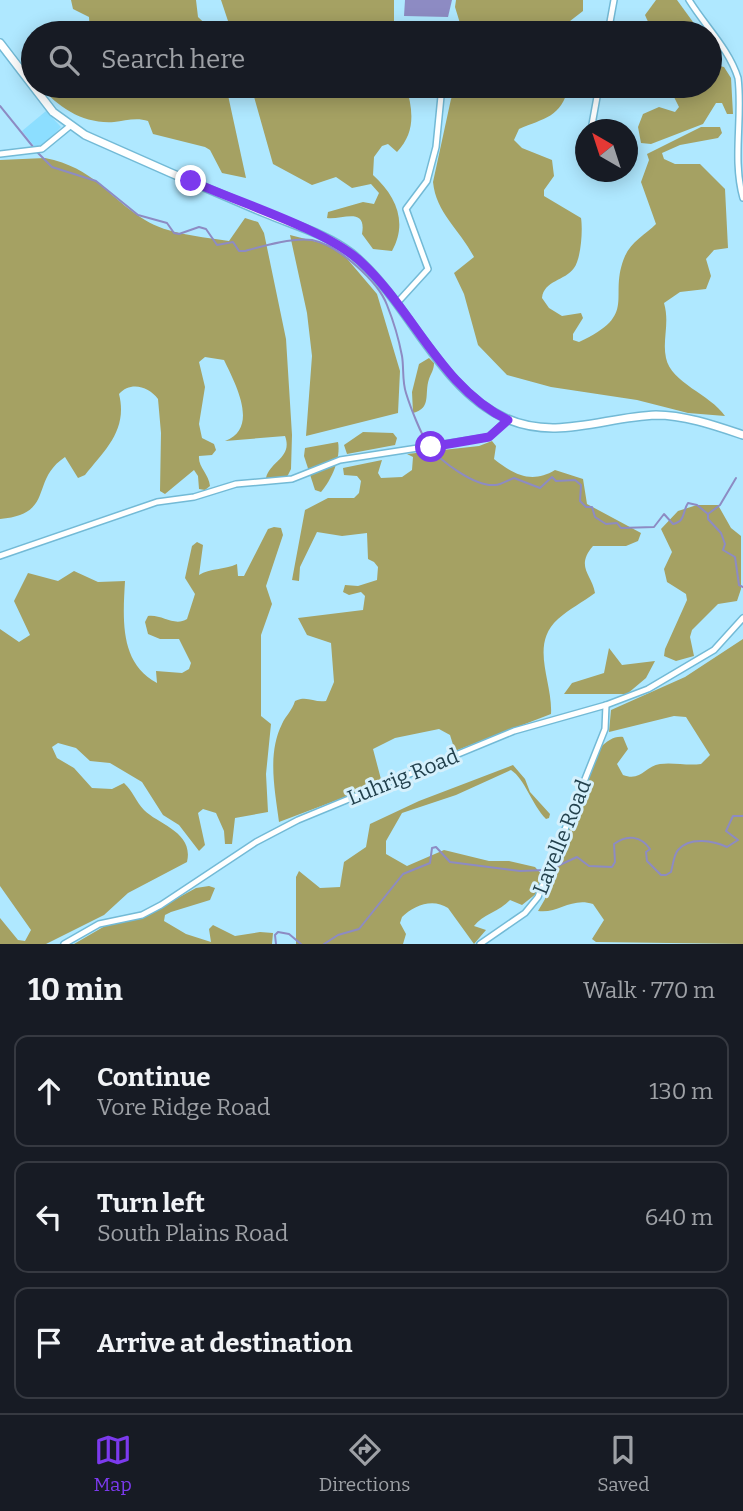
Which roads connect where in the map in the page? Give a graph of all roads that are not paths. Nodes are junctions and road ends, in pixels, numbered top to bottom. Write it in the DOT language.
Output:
graph roads {
  1 [pos="614,0"];
  2 [pos="689,0"];
  3 [pos="610,21"];
  4 [pos="704,21"];
  5 [pos="0,43"];
  6 [pos="722,48"];
  7 [pos="21,71"];
  8 [pos="41,98"];
  9 [pos="441,98"];
  10 [pos="597,98"];
  11 [pos="593,119"];
  12 [pos="70,126"];
  13 [pos="0,154"];
  14 [pos="743,198"];
  15 [pos="397,303"];
  16 [pos="508,420"];
  17 [pos="743,435"];
  18 [pos="0,556"];
  19 [pos="743,618"];
  20 [pos="606,705"];
  21 [pos="64,944"];
  22 [pos="480,944"];
  1 -- 3 [label="street"];
  2 -- 4 [label="street"];
  5 -- 7 [label="main road"];
  6 -- 14 [label="street"];
  8 -- 12 [label="main road"];
  9 -- 15 [label="street"];
  10 -- 11 [label="street"];
  12 -- 13 [label="street"];
  12 -- 15 [label="main road"];
  15 -- 16 [label="main road"];
  16 -- 17 [label="main road"];
  16 -- 18 [label="street"];
  19 -- 20 [label="street, Luhrig Road"];
  20 -- 21 [label="street, Luhrig Road"];
  20 -- 22 [label="street, Lavelle Road"];
}
